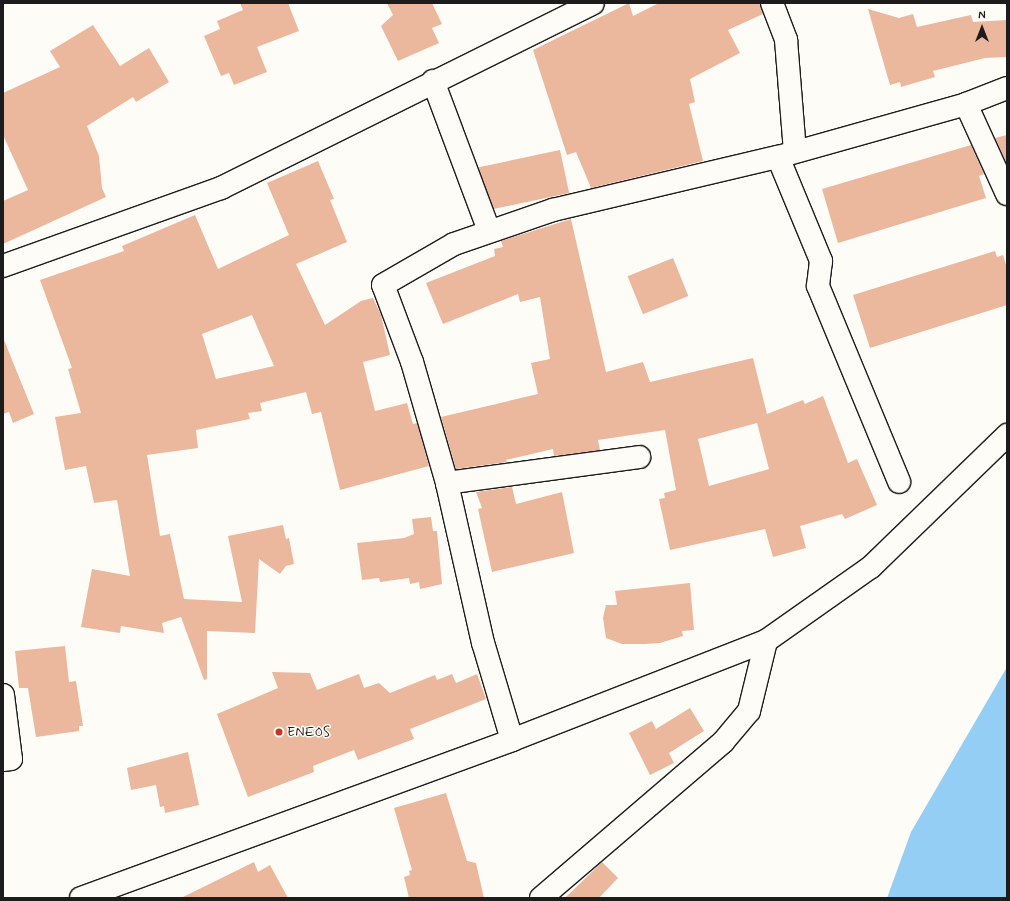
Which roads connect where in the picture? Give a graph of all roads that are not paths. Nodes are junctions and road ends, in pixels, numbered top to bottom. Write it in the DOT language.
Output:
graph roads {
  1 [pos="593,3"];
  2 [pos="772,3"];
  3 [pos="433,81"];
  4 [pos="1007,88"];
  5 [pos="966,104"];
  6 [pos="787,154"];
  7 [pos="1007,194"];
  8 [pos="489,231"];
  9 [pos="3,266"];
  10 [pos="1007,435"];
  11 [pos="640,457"];
  12 [pos="899,482"];
  13 [pos="446,483"];
  14 [pos="766,641"];
  15 [pos="3,695"];
  16 [pos="512,740"];
  17 [pos="3,760"];
  18 [pos="81,898"];
  19 [pos="541,898"];
  1 -- 3 [label="street"];
  2 -- 6 [label="street"];
  3 -- 8 [label="street"];
  3 -- 9 [label="street"];
  4 -- 5 [label="street"];
  5 -- 6 [label="street"];
  5 -- 7 [label="street"];
  6 -- 8 [label="street"];
  6 -- 12 [label="street"];
  8 -- 13 [label="street"];
  10 -- 14 [label="street"];
  11 -- 13 [label="street"];
  13 -- 16 [label="street"];
  14 -- 16 [label="street"];
  14 -- 19 [label="street"];
  15 -- 17 [label="street"];
  16 -- 18 [label="street"];
}
